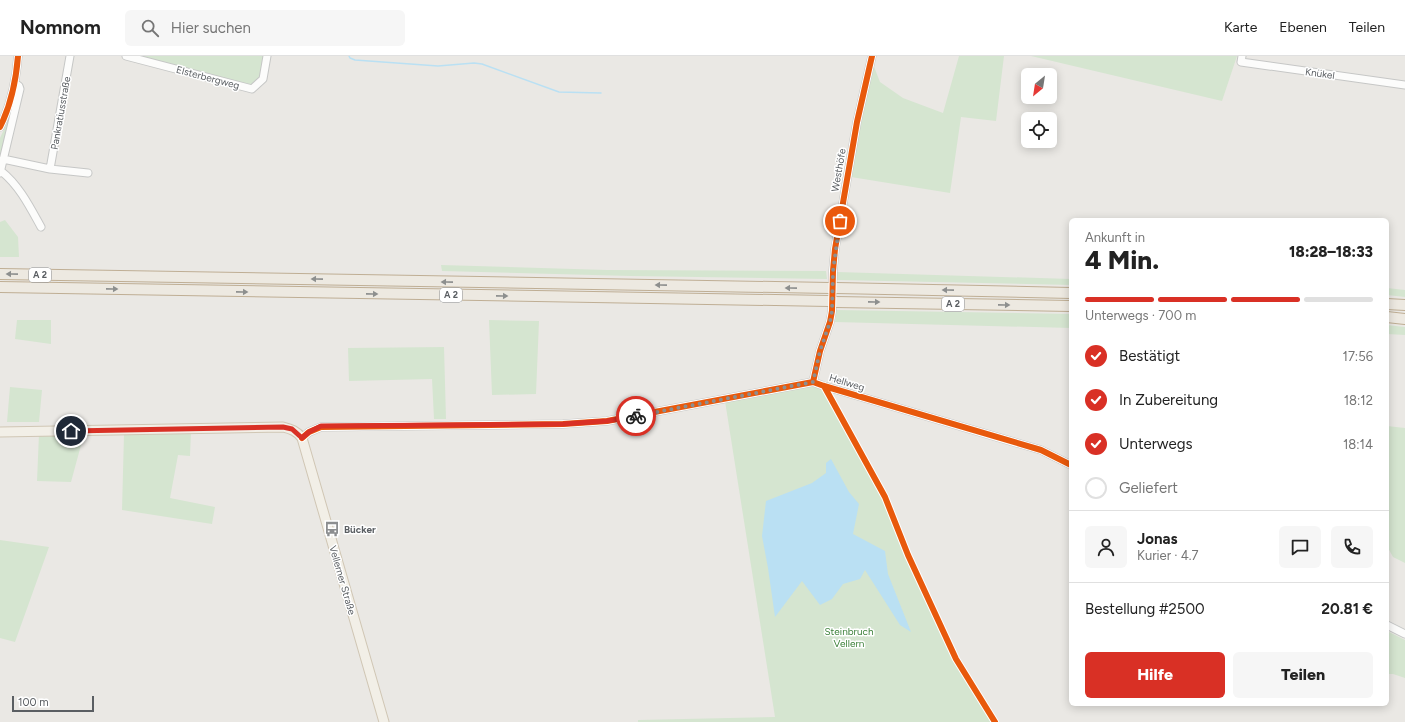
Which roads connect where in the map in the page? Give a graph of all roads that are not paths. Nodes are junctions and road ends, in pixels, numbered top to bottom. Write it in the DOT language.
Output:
graph roads {
  1 [pos="18,56"];
  2 [pos="70,56"];
  3 [pos="126,56"];
  4 [pos="267,56"];
  5 [pos="872,56"];
  6 [pos="1242,56"];
  7 [pos="15,83"];
  8 [pos="1405,85"];
  9 [pos="0,127"];
  10 [pos="3,159"];
  11 [pos="50,169"];
  12 [pos="0,172"];
  13 [pos="88,173"];
  14 [pos="42,227"];
  15 [pos="0,274"];
  16 [pos="0,287"];
  17 [pos="1069,293"];
  18 [pos="1389,304"];
  19 [pos="1405,305"];
  20 [pos="1069,306"];
  21 [pos="1389,317"];
  22 [pos="1405,319"];
  23 [pos="813,382"];
  24 [pos="0,432"];
  25 [pos="302,438"];
  26 [pos="1069,464"];
  27 [pos="1389,626"];
  28 [pos="1405,634"];
  29 [pos="384,722"];
  1 -- 7 [label="street"];
  2 -- 11 [label="street, Pankratiusstraße"];
  3 -- 4 [label="street, Elsterbergweg"];
  5 -- 23 [label="street, Westhöfe"];
  6 -- 8 [label="street, Knükel"];
  7 -- 9 [label="street"];
  7 -- 10 [label="street"];
  10 -- 11 [label="street"];
  10 -- 12 [label="street"];
  11 -- 13 [label="street"];
  12 -- 14 [label="street"];
  17 -- 15 [label="highway, A 2, one-way"];
  16 -- 20 [label="highway, A 2, one-way"];
  18 -- 19 [label="highway"];
  21 -- 22 [label="highway"];
  23 -- 25 [label="street, Hellweg"];
  23 -- 26 [label="street, Hellweg"];
  24 -- 25 [label="main road"];
  25 -- 29 [label="main road, Vellerner Straße"];
  27 -- 28 [label="street"];
}
